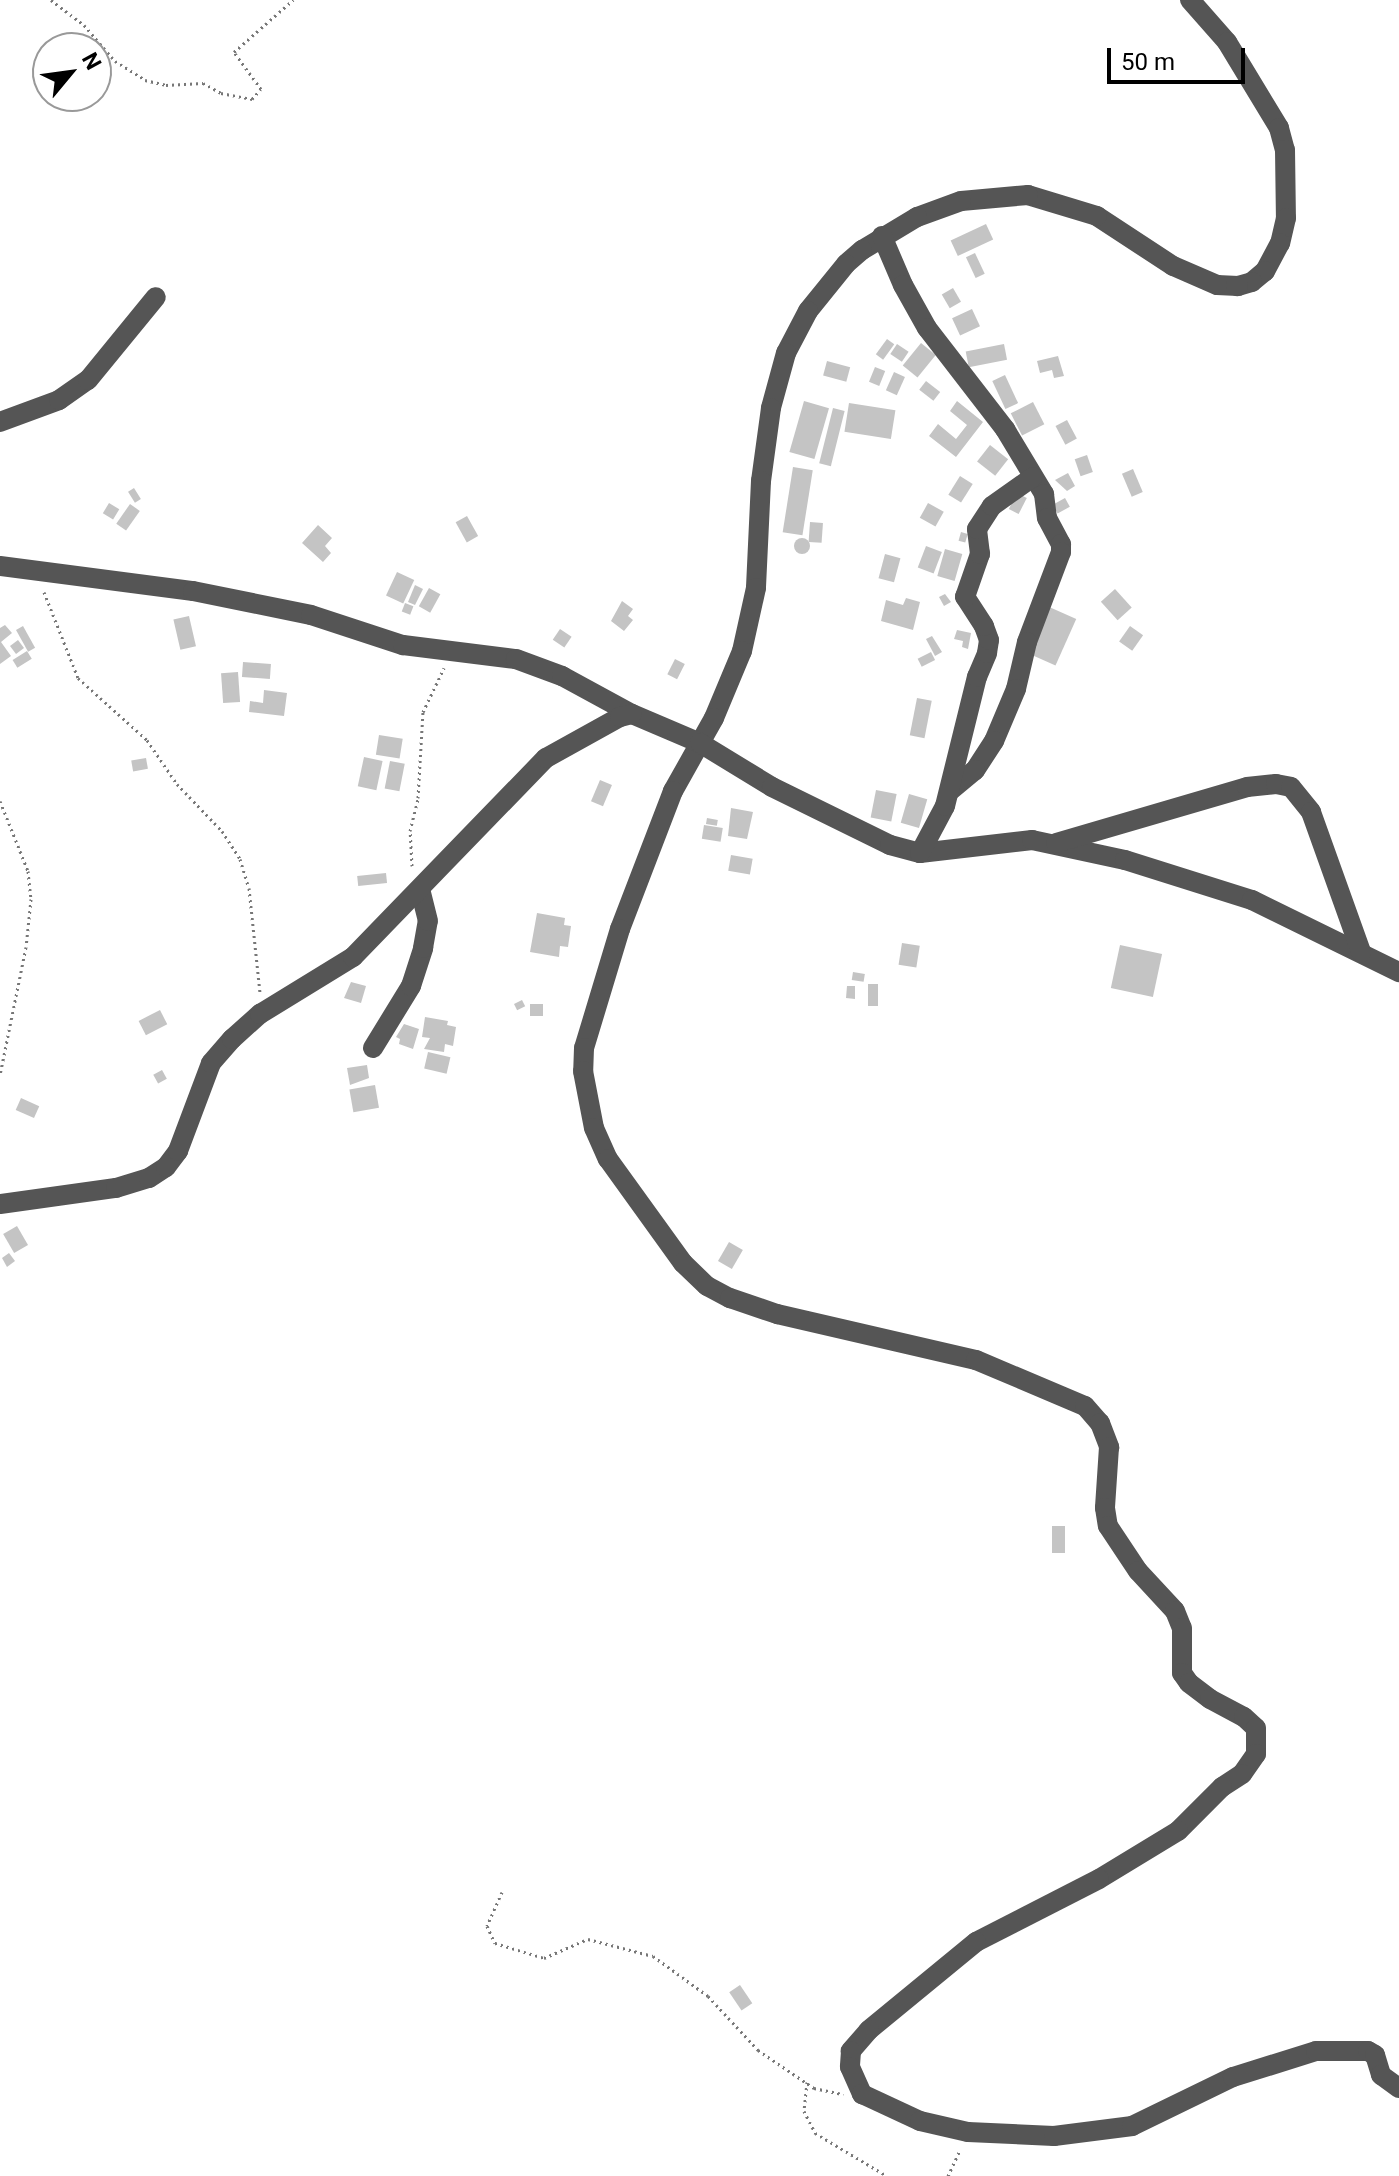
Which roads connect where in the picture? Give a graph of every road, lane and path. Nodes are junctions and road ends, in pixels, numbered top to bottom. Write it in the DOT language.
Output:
graph roads {
  1 [pos="51,0"];
  2 [pos="293,0"];
  3 [pos="1190,0"];
  4 [pos="882,236"];
  5 [pos="156,297"];
  6 [pos="0,422"];
  7 [pos="1033,477"];
  8 [pos="0,566"];
  9 [pos="38,573"];
  10 [pos="450,653"];
  11 [pos="632,714"];
  12 [pos="700,743"];
  13 [pos="950,791"];
  14 [pos="0,801"];
  15 [pos="1056,843"];
  16 [pos="920,853"];
  17 [pos="420,889"];
  18 [pos="1361,952"];
  19 [pos="1397,976"];
  20 [pos="260,1014"];
  21 [pos="373,1048"];
  22 [pos="0,1075"];
  23 [pos="0,1204"];
  24 [pos="502,1892"];
  25 [pos="807,2082"];
  26 [pos="1399,2088"];
  27 [pos="862,2094"];
  28 [pos="968,2132"];
  29 [pos="887,2176"];
  30 [pos="948,2176"];
  1 -- 2 [label="path"];
  3 -- 4 [label="street"];
  4 -- 7 [label="street"];
  4 -- 12 [label="street"];
  5 -- 6 [label="street"];
  7 -- 13 [label="street"];
  7 -- 13 [label="street"];
  8 -- 9 [label="street"];
  9 -- 10 [label="street"];
  9 -- 20 [label="path"];
  10 -- 11 [label="street"];
  10 -- 17 [label="path"];
  11 -- 12 [label="street"];
  11 -- 17 [label="street"];
  12 -- 16 [label="street"];
  12 -- 27 [label="street"];
  13 -- 16 [label="street"];
  14 -- 22 [label="path"];
  15 -- 16 [label="street"];
  15 -- 18 [label="street"];
  15 -- 18 [label="street"];
  17 -- 20 [label="street"];
  17 -- 21 [label="street"];
  18 -- 19 [label="street"];
  20 -- 23 [label="street"];
  24 -- 25 [label="path"];
  25 -- 27 [label="path"];
  25 -- 29 [label="path"];
  26 -- 28 [label="street"];
  27 -- 28 [label="street"];
  28 -- 30 [label="path"];
}
